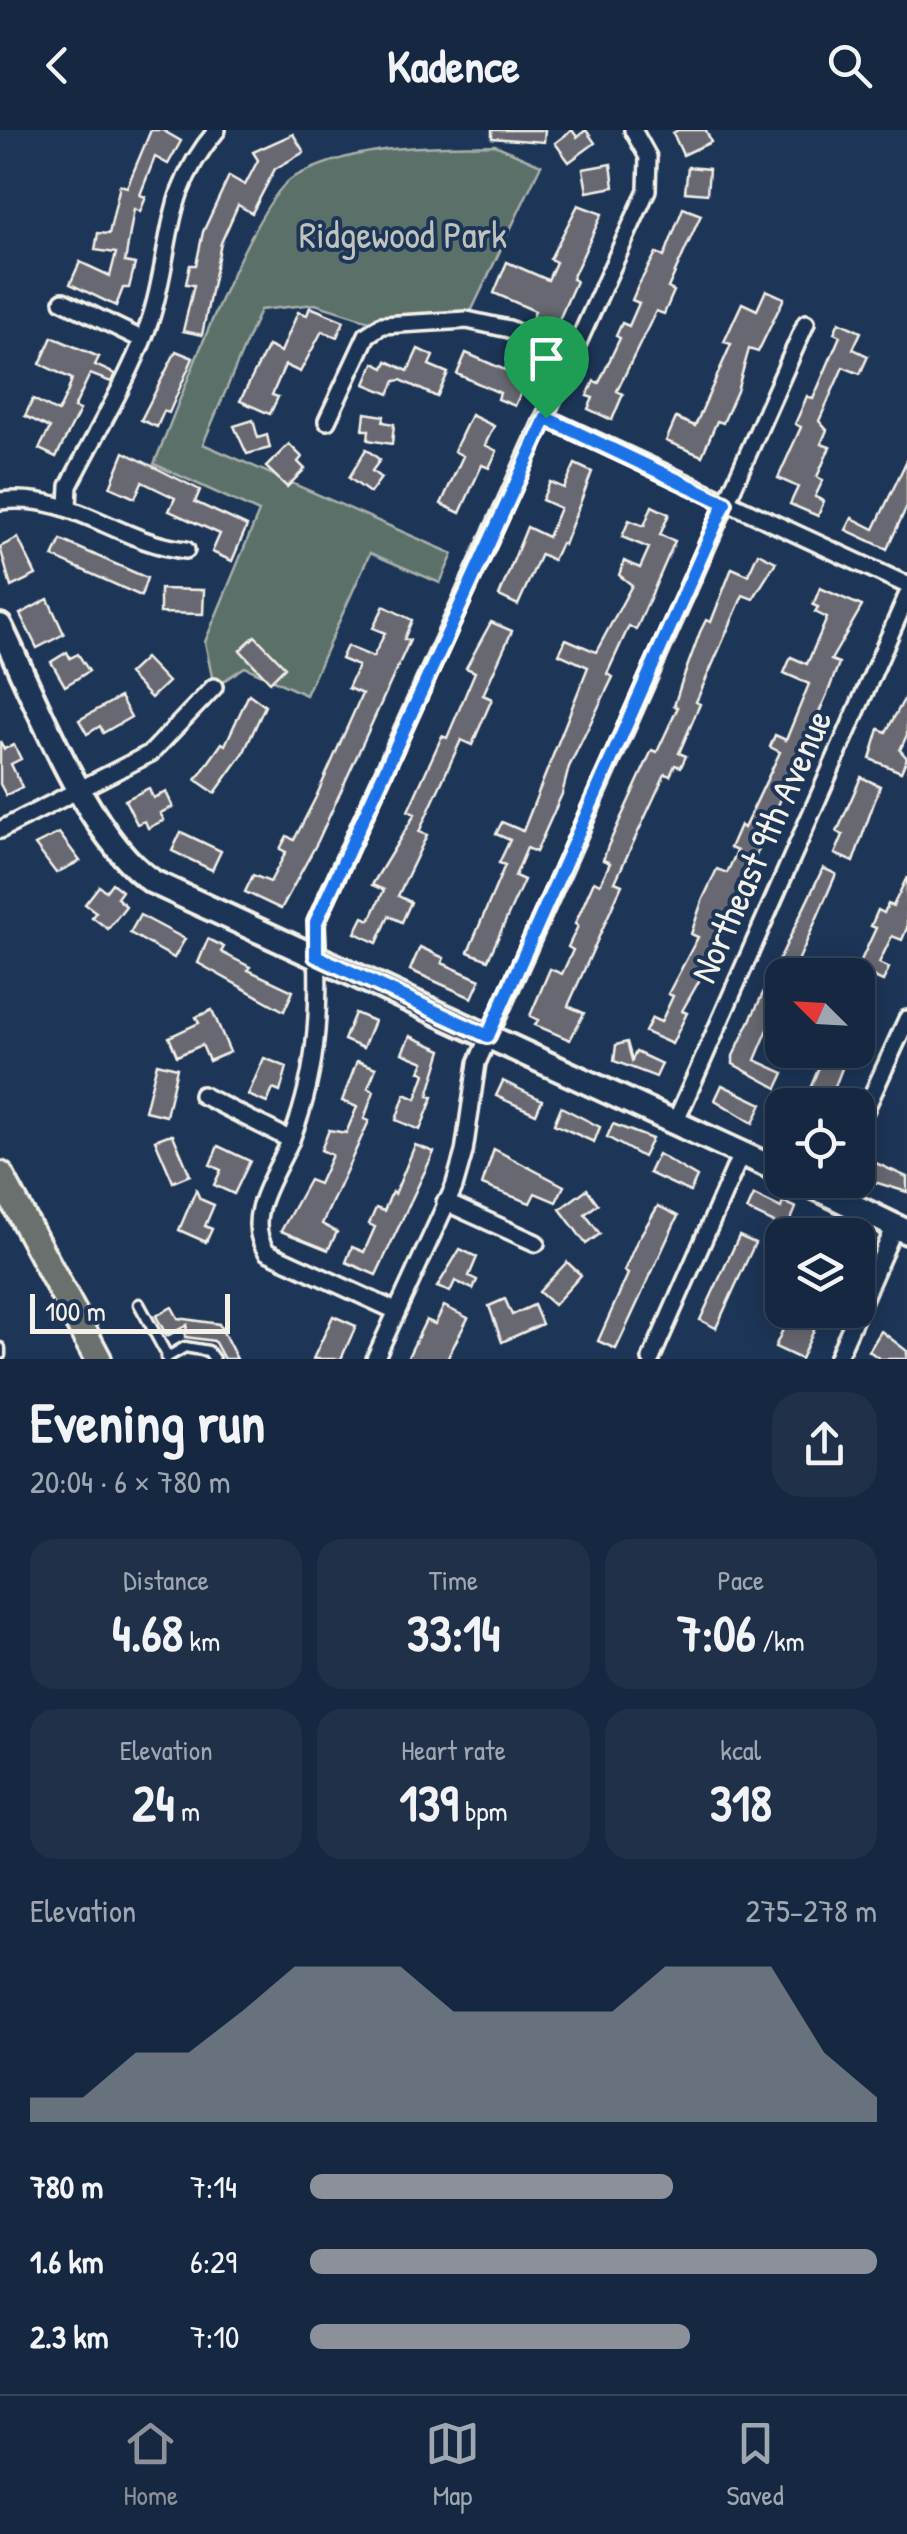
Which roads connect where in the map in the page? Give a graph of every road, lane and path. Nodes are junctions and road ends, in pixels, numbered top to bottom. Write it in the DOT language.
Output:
graph roads {
  1 [pos="217,130"];
  2 [pos="633,130"];
  3 [pos="63,301"];
  4 [pos="806,324"];
  5 [pos="141,339"];
  6 [pos="574,359"];
  7 [pos="546,418"];
  8 [pos="328,421"];
  9 [pos="0,501"];
  10 [pos="725,503"];
  11 [pos="68,506"];
  12 [pos="186,550"];
  13 [pos="907,585"];
  14 [pos="907,596"];
  15 [pos="0,626"];
  16 [pos="214,687"];
  17 [pos="78,786"];
  18 [pos="0,830"];
  19 [pos="316,956"];
  20 [pos="907,1019"];
  21 [pos="488,1036"];
  22 [pos="875,1089"];
  23 [pos="202,1096"];
  24 [pos="675,1123"];
  25 [pos="291,1140"];
  26 [pos="742,1152"];
  27 [pos="765,1164"];
  28 [pos="0,1175"];
  29 [pos="850,1198"];
  30 [pos="446,1202"];
  31 [pos="902,1228"];
  32 [pos="536,1242"];
  33 [pos="139,1304"];
  34 [pos="396,1311"];
  35 [pos="166,1358"];
  36 [pos="98,1359"];
  37 [pos="214,1359"];
  38 [pos="375,1359"];
  39 [pos="651,1359"];
  40 [pos="837,1359"];
  1 -- 5 [label="street"];
  2 -- 6 [label="street"];
  3 -- 5 [label="street"];
  4 -- 10 [label="street"];
  5 -- 11 [label="street"];
  6 -- 7 [label="street"];
  6 -- 8 [label="street"];
  7 -- 10 [label="street"];
  7 -- 19 [label="street"];
  9 -- 11 [label="street"];
  10 -- 13 [label="street"];
  10 -- 21 [label="street"];
  11 -- 12 [label="street"];
  14 -- 24 [label="street, Northeast 9th Avenue"];
  15 -- 17 [label="street"];
  16 -- 17 [label="street"];
  17 -- 18 [label="street"];
  17 -- 19 [label="street"];
  19 -- 21 [label="street"];
  19 -- 25 [label="street"];
  20 -- 22 [label="street"];
  21 -- 24 [label="street"];
  21 -- 30 [label="street"];
  23 -- 25 [label="street"];
  24 -- 26 [label="street"];
  25 -- 34 [label="street"];
  26 -- 27 [label="street"];
  26 -- 39 [label="street"];
  28 -- 36 [label="main road"];
  29 -- 31 [label="street"];
  30 -- 32 [label="street"];
  30 -- 34 [label="street"];
  31 -- 40 [label="street"];
  33 -- 35 [label="lane"];
  34 -- 38 [label="street"];
  35 -- 37 [label="lane"];
}
